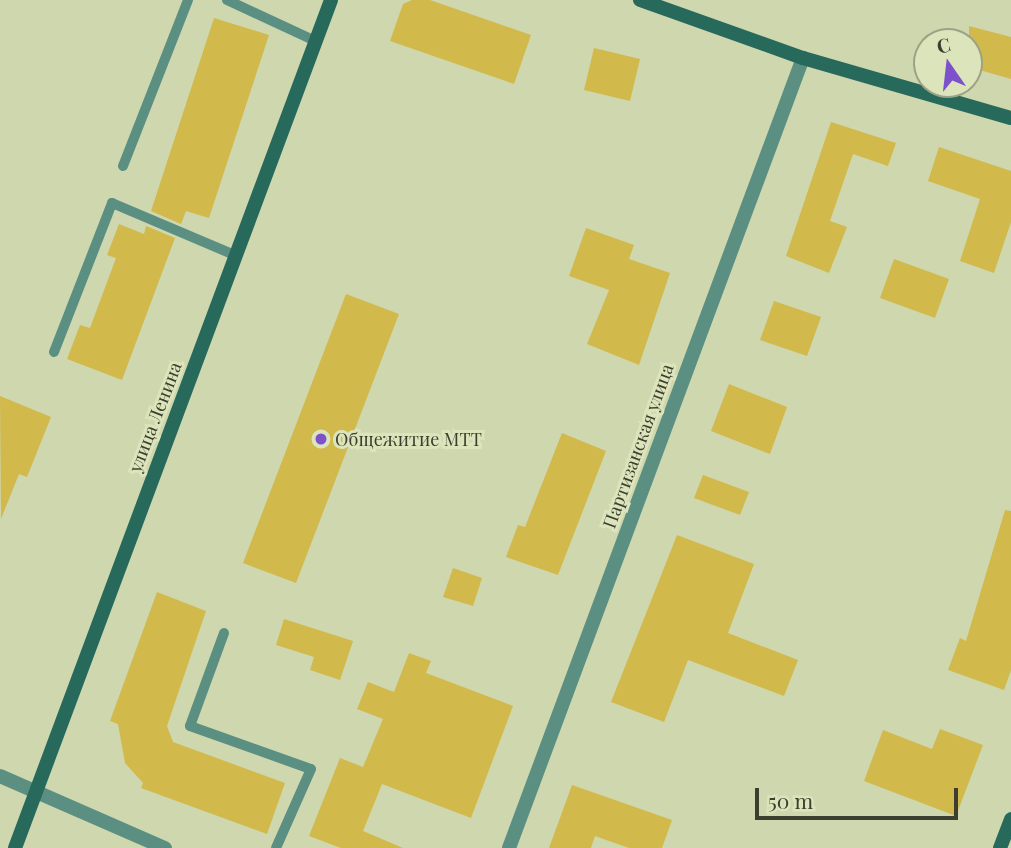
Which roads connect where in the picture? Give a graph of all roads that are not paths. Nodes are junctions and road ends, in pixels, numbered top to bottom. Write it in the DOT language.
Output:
graph roads {
  1 [pos="188,0"];
  2 [pos="227,0"];
  3 [pos="331,0"];
  4 [pos="640,0"];
  5 [pos="313,40"];
  6 [pos="803,58"];
  7 [pos="1011,118"];
  8 [pos="123,166"];
  9 [pos="237,256"];
  10 [pos="54,352"];
  11 [pos="224,634"];
  12 [pos="0,776"];
  13 [pos="34,790"];
  14 [pos="1011,819"];
  15 [pos="15,848"];
  16 [pos="165,848"];
  17 [pos="276,848"];
  18 [pos="509,848"];
  19 [pos="1000,848"];
  1 -- 8 [label="lane"];
  2 -- 5 [label="lane"];
  3 -- 5 [label="main road, улица Ленина"];
  4 -- 6 [label="main road"];
  5 -- 9 [label="main road, улица Ленина"];
  6 -- 7 [label="main road"];
  6 -- 18 [label="street, Партизанская улица"];
  9 -- 10 [label="lane"];
  9 -- 13 [label="main road, улица Ленина"];
  11 -- 17 [label="lane"];
  12 -- 13 [label="street"];
  13 -- 15 [label="main road, улица Ленина"];
  13 -- 16 [label="street"];
  14 -- 19 [label="main road"];
}
